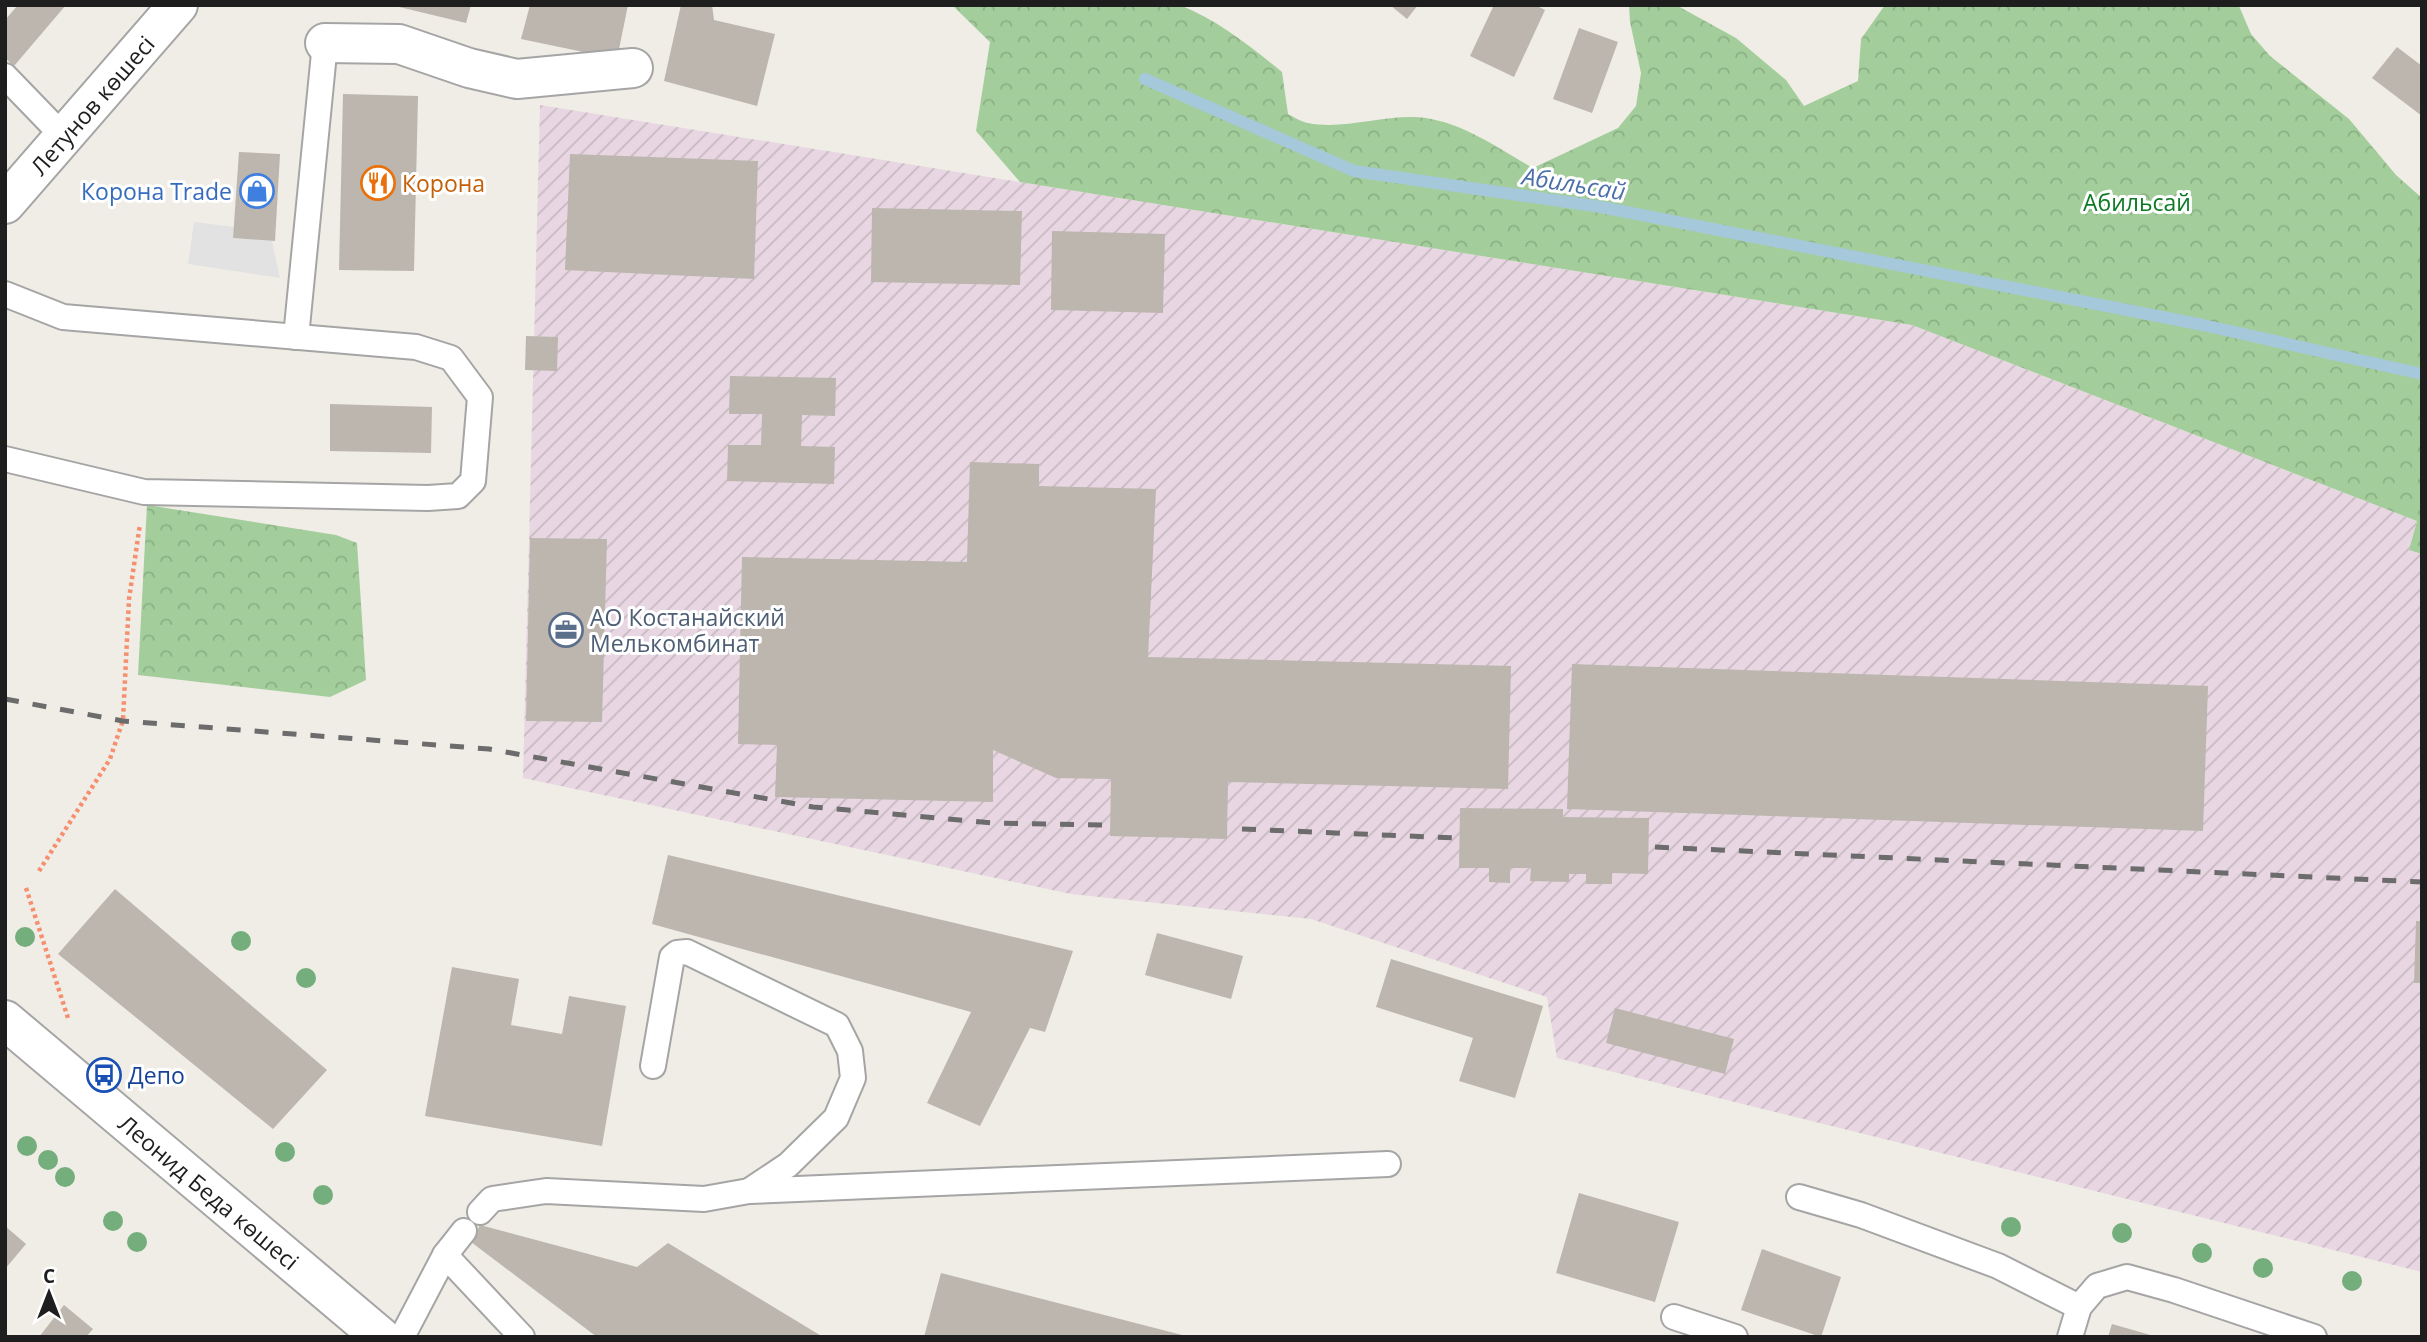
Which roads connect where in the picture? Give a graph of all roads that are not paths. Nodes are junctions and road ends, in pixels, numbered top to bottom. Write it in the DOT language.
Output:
graph roads {
  1 [pos="178,5"];
  2 [pos="325,43"];
  3 [pos="633,68"];
  4 [pos="5,76"];
  5 [pos="64,137"];
  6 [pos="5,204"];
  7 [pos="5,294"];
  8 [pos="296,337"];
  9 [pos="5,459"];
  10 [pos="5,1020"];
  11 [pos="653,1066"];
  12 [pos="1388,1164"];
  13 [pos="749,1191"];
  14 [pos="1799,1197"];
  15 [pos="480,1212"];
  16 [pos="464,1231"];
  17 [pos="445,1255"];
  18 [pos="2079,1307"];
  19 [pos="1674,1317"];
  20 [pos="381,1337"];
  21 [pos="402,1337"];
  22 [pos="522,1337"];
  23 [pos="1735,1337"];
  24 [pos="2070,1337"];
  25 [pos="2314,1337"];
  1 -- 5 [label="street, Летунов көшесі"];
  2 -- 3 [label="street"];
  2 -- 8 [label="lane"];
  4 -- 5 [label="lane"];
  5 -- 6 [label="street, Летунов көшесі"];
  7 -- 8 [label="lane"];
  8 -- 9 [label="lane"];
  10 -- 20 [label="street, Леонид Беда көшесі"];
  11 -- 13 [label="lane"];
  12 -- 13 [label="lane"];
  13 -- 15 [label="lane"];
  14 -- 18 [label="lane"];
  16 -- 17 [label="lane"];
  17 -- 21 [label="lane"];
  17 -- 22 [label="lane"];
  18 -- 24 [label="lane"];
  18 -- 25 [label="lane"];
  19 -- 23 [label="lane"];
}
